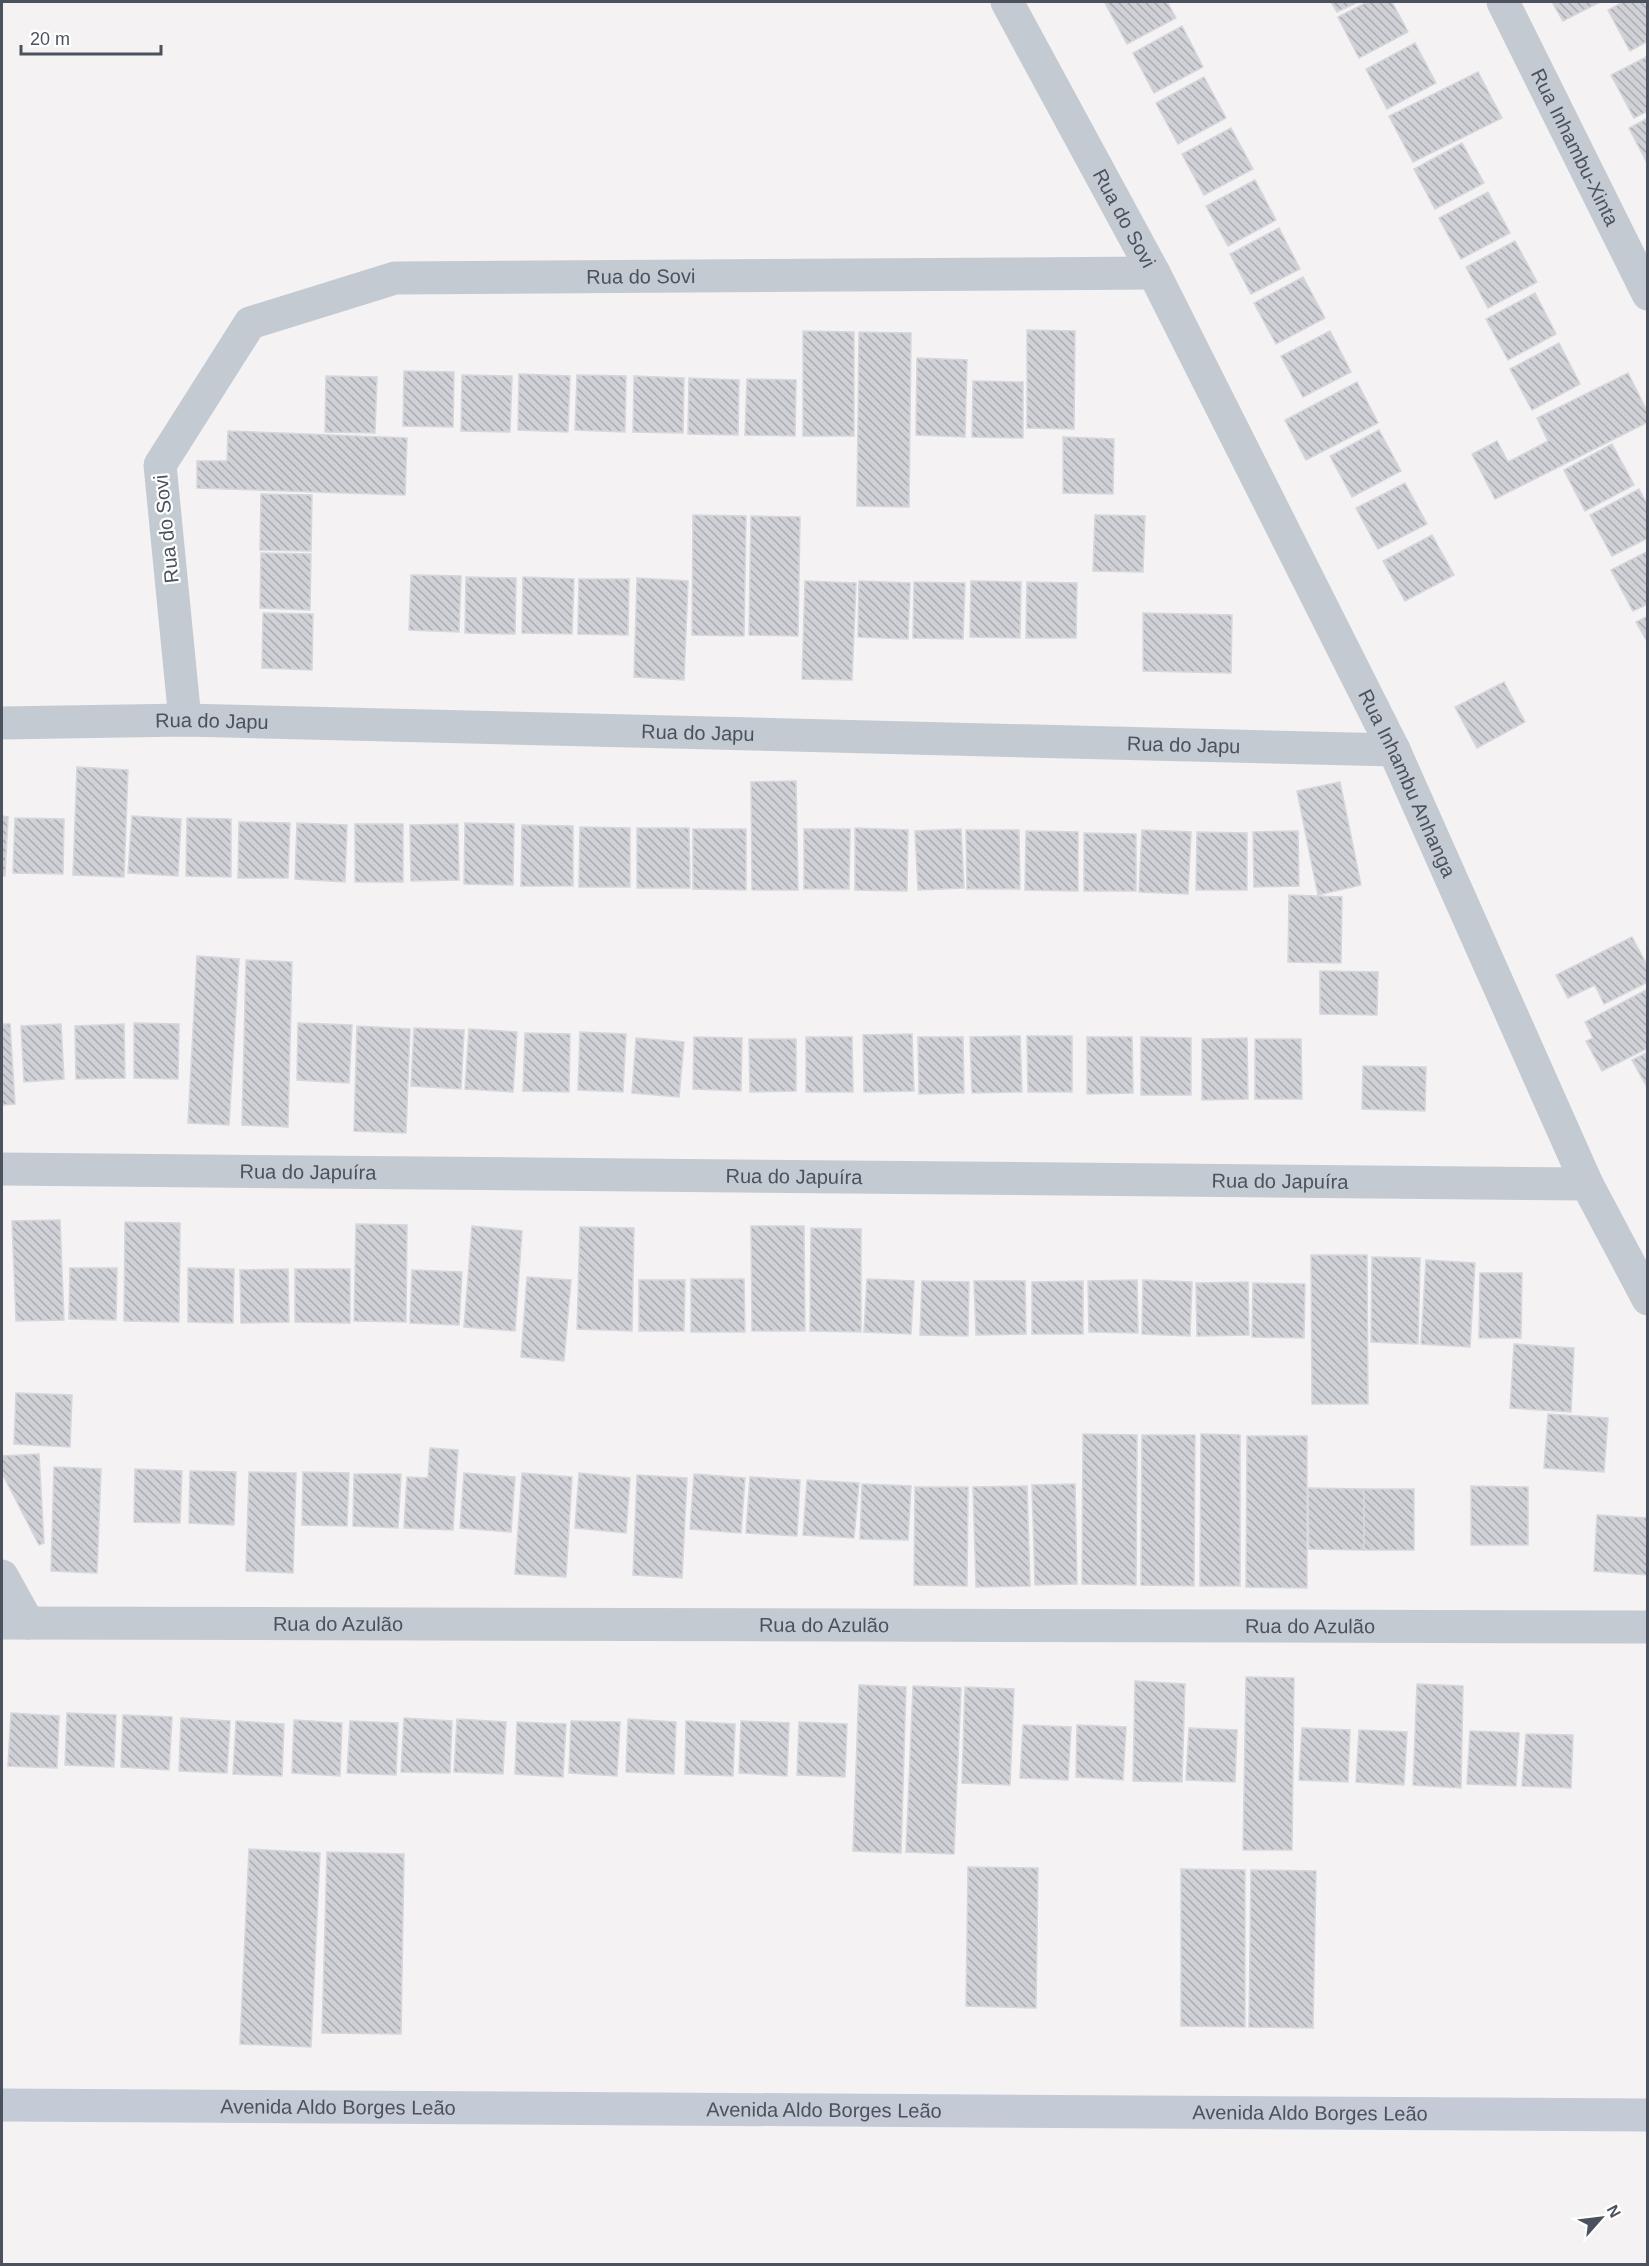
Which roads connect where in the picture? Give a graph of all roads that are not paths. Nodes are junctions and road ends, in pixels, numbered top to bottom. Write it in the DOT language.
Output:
graph roads {
  1 [pos="1007,2"];
  2 [pos="1503,2"];
  3 [pos="1154,273"];
  4 [pos="1647,294"];
  5 [pos="185,720"];
  6 [pos="2,723"];
  7 [pos="1394,750"];
  8 [pos="2,1169"];
  9 [pos="1587,1184"];
  10 [pos="1647,1299"];
  11 [pos="2,1576"];
  12 [pos="15,1623"];
  13 [pos="1647,1627"];
  14 [pos="2,2105"];
  15 [pos="1647,2115"];
  1 -- 3 [label="street, Rua do Sovi"];
  2 -- 4 [label="street, Rua Inhambu-Xinta"];
  3 -- 5 [label="street, Rua do Sovi"];
  3 -- 7 [label="street, Rua Inhambu Anhanga"];
  5 -- 6 [label="street, Rua do Japu"];
  5 -- 7 [label="street, Rua do Japu"];
  7 -- 9 [label="street, Rua Inhambu Anhanga"];
  8 -- 9 [label="street, Rua do Japuíra"];
  9 -- 10 [label="street, Rua Inhambu Anhanga"];
  11 -- 12 [label="street"];
  12 -- 13 [label="street, Rua do Azulão"];
  14 -- 15 [label="street, Avenida Aldo Borges Leão"];
}
